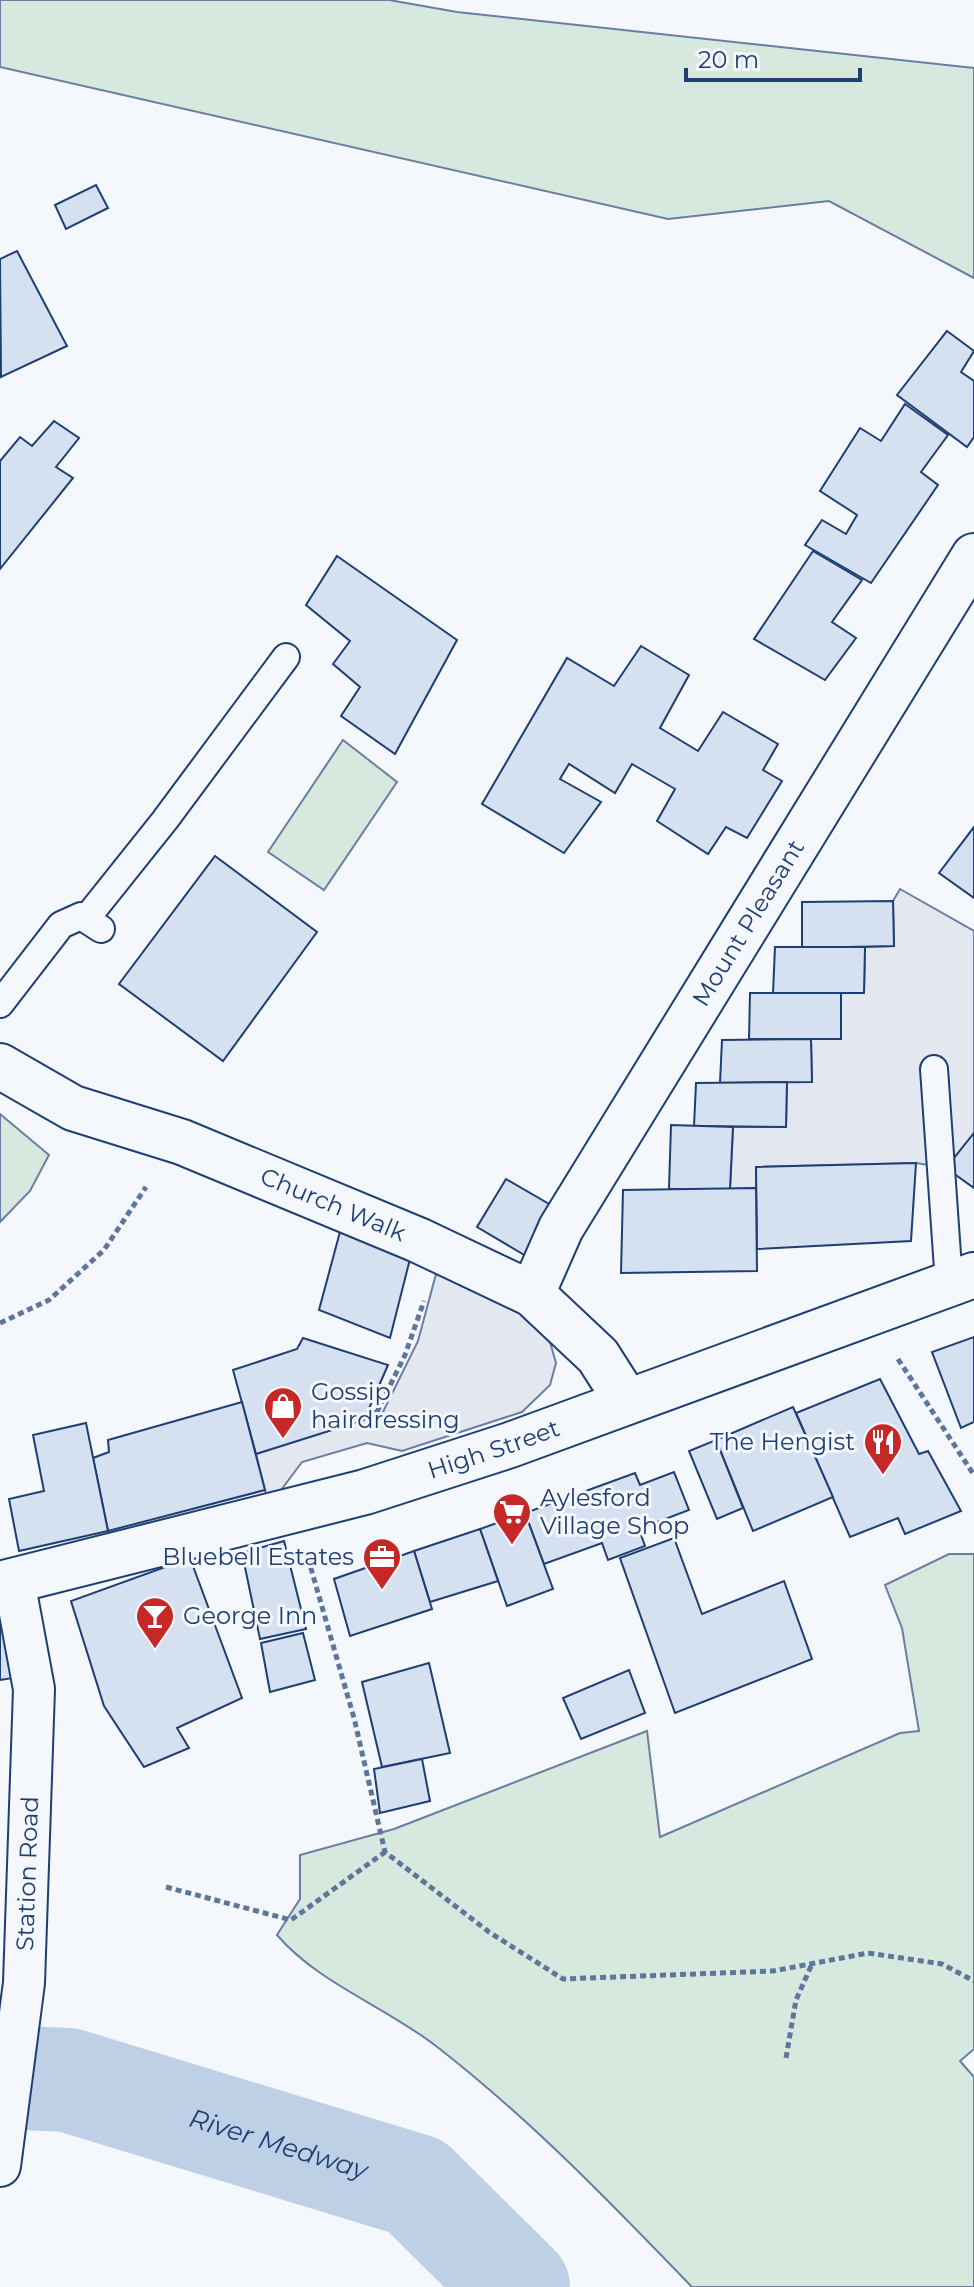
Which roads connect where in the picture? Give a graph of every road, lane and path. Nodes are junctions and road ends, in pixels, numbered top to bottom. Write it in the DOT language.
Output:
graph roads {
  1 [pos="974,556"];
  2 [pos="286,657"];
  3 [pos="0,1004"];
  4 [pos="0,1066"];
  5 [pos="934,1069"];
  6 [pos="163,1137"];
  7 [pos="436,1249"];
  8 [pos="962,1279"];
  9 [pos="532,1294"];
  10 [pos="869,1313"];
  11 [pos="0,1323"];
  12 [pos="626,1400"];
  13 [pos="377,1412"];
  14 [pos="974,1475"];
  15 [pos="294,1511"];
  16 [pos="7,1582"];
  17 [pos="385,1852"];
  18 [pos="166,1887"];
  19 [pos="813,1963"];
  20 [pos="974,1981"];
  21 [pos="786,2058"];
  22 [pos="0,2166"];
  1 -- 9 [label="street, Mount Pleasant"];
  2 -- 3 [label="lane"];
  4 -- 6 [label="street, Church Walk"];
  5 -- 8 [label="lane"];
  6 -- 7 [label="street, Church Walk"];
  6 -- 11 [label="path"];
  7 -- 9 [label="street, Church Walk"];
  7 -- 13 [label="path"];
  8 -- 10 [label="street, High Street"];
  9 -- 12 [label="street, Church Walk"];
  10 -- 12 [label="street, High Street"];
  10 -- 14 [label="path"];
  12 -- 15 [label="street, High Street"];
  15 -- 16 [label="street, High Street"];
  15 -- 17 [label="path"];
  16 -- 22 [label="street, Station Road"];
  17 -- 18 [label="path"];
  17 -- 19 [label="path"];
  19 -- 20 [label="path"];
  19 -- 21 [label="path"];
}
